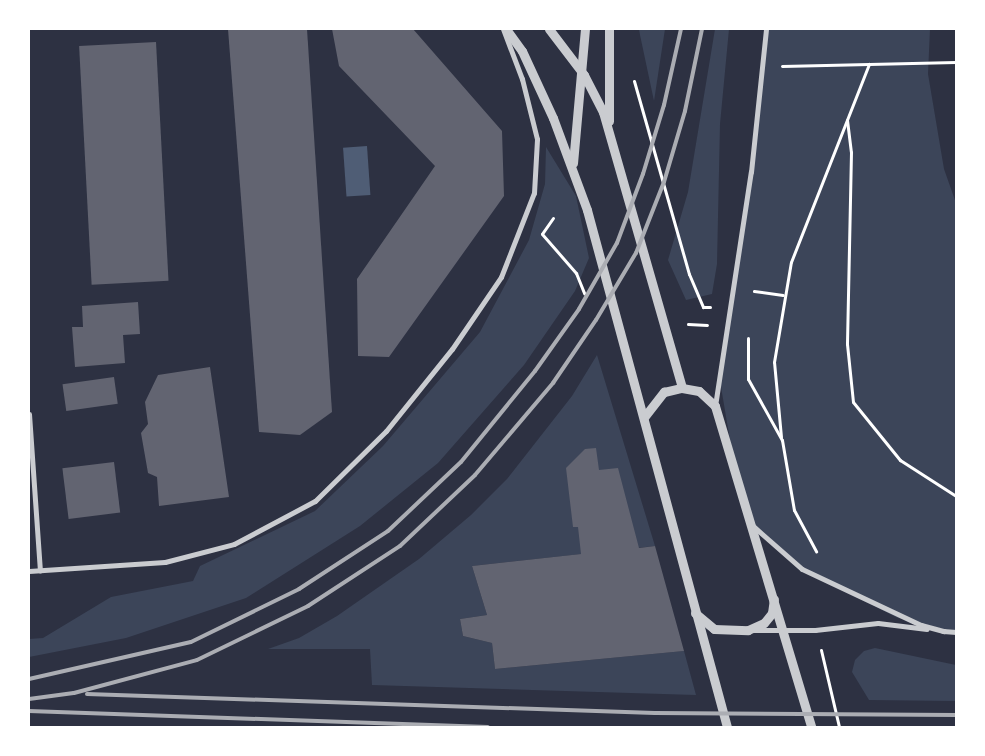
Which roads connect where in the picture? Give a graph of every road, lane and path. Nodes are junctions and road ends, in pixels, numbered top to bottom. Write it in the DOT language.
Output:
graph roads {
  1 [pos="504,29"];
  2 [pos="549,29"];
  3 [pos="585,29"];
  4 [pos="609,29"];
  5 [pos="766,29"];
  6 [pos="956,62"];
  7 [pos="869,64"];
  8 [pos="763,67"];
  9 [pos="582,72"];
  10 [pos="847,120"];
  11 [pos="609,131"];
  12 [pos="573,166"];
  13 [pos="553,218"];
  14 [pos="576,274"];
  15 [pos="682,388"];
  16 [pos="715,406"];
  17 [pos="29,414"];
  18 [pos="645,416"];
  19 [pos="782,440"];
  20 [pos="956,496"];
  21 [pos="753,526"];
  22 [pos="40,571"];
  23 [pos="29,572"];
  24 [pos="775,596"];
  25 [pos="695,613"];
  26 [pos="784,629"];
  27 [pos="748,630"];
  28 [pos="944,631"];
  29 [pos="956,632"];
  30 [pos="727,727"];
  31 [pos="811,727"];
  1 -- 12 [label="street"];
  1 -- 22 [label="street"];
  2 -- 9 [label="street"];
  3 -- 9 [label="street"];
  4 -- 11 [label="street"];
  5 -- 8 [label="street"];
  6 -- 7 [label="path"];
  7 -- 8 [label="path"];
  7 -- 10 [label="path"];
  8 -- 16 [label="street"];
  9 -- 11 [label="street"];
  9 -- 12 [label="street"];
  10 -- 19 [label="path"];
  10 -- 20 [label="path"];
  11 -- 15 [label="street"];
  12 -- 18 [label="street"];
  13 -- 14 [label="path"];
  15 -- 16 [label="street"];
  15 -- 18 [label="street"];
  16 -- 21 [label="street"];
  17 -- 22 [label="street"];
  18 -- 25 [label="street"];
  21 -- 24 [label="street"];
  21 -- 28 [label="street"];
  22 -- 23 [label="street"];
  24 -- 26 [label="street"];
  24 -- 27 [label="street"];
  25 -- 27 [label="street"];
  25 -- 30 [label="street"];
  26 -- 27 [label="street"];
  26 -- 28 [label="street"];
  26 -- 31 [label="street"];
  28 -- 29 [label="street"];
}
